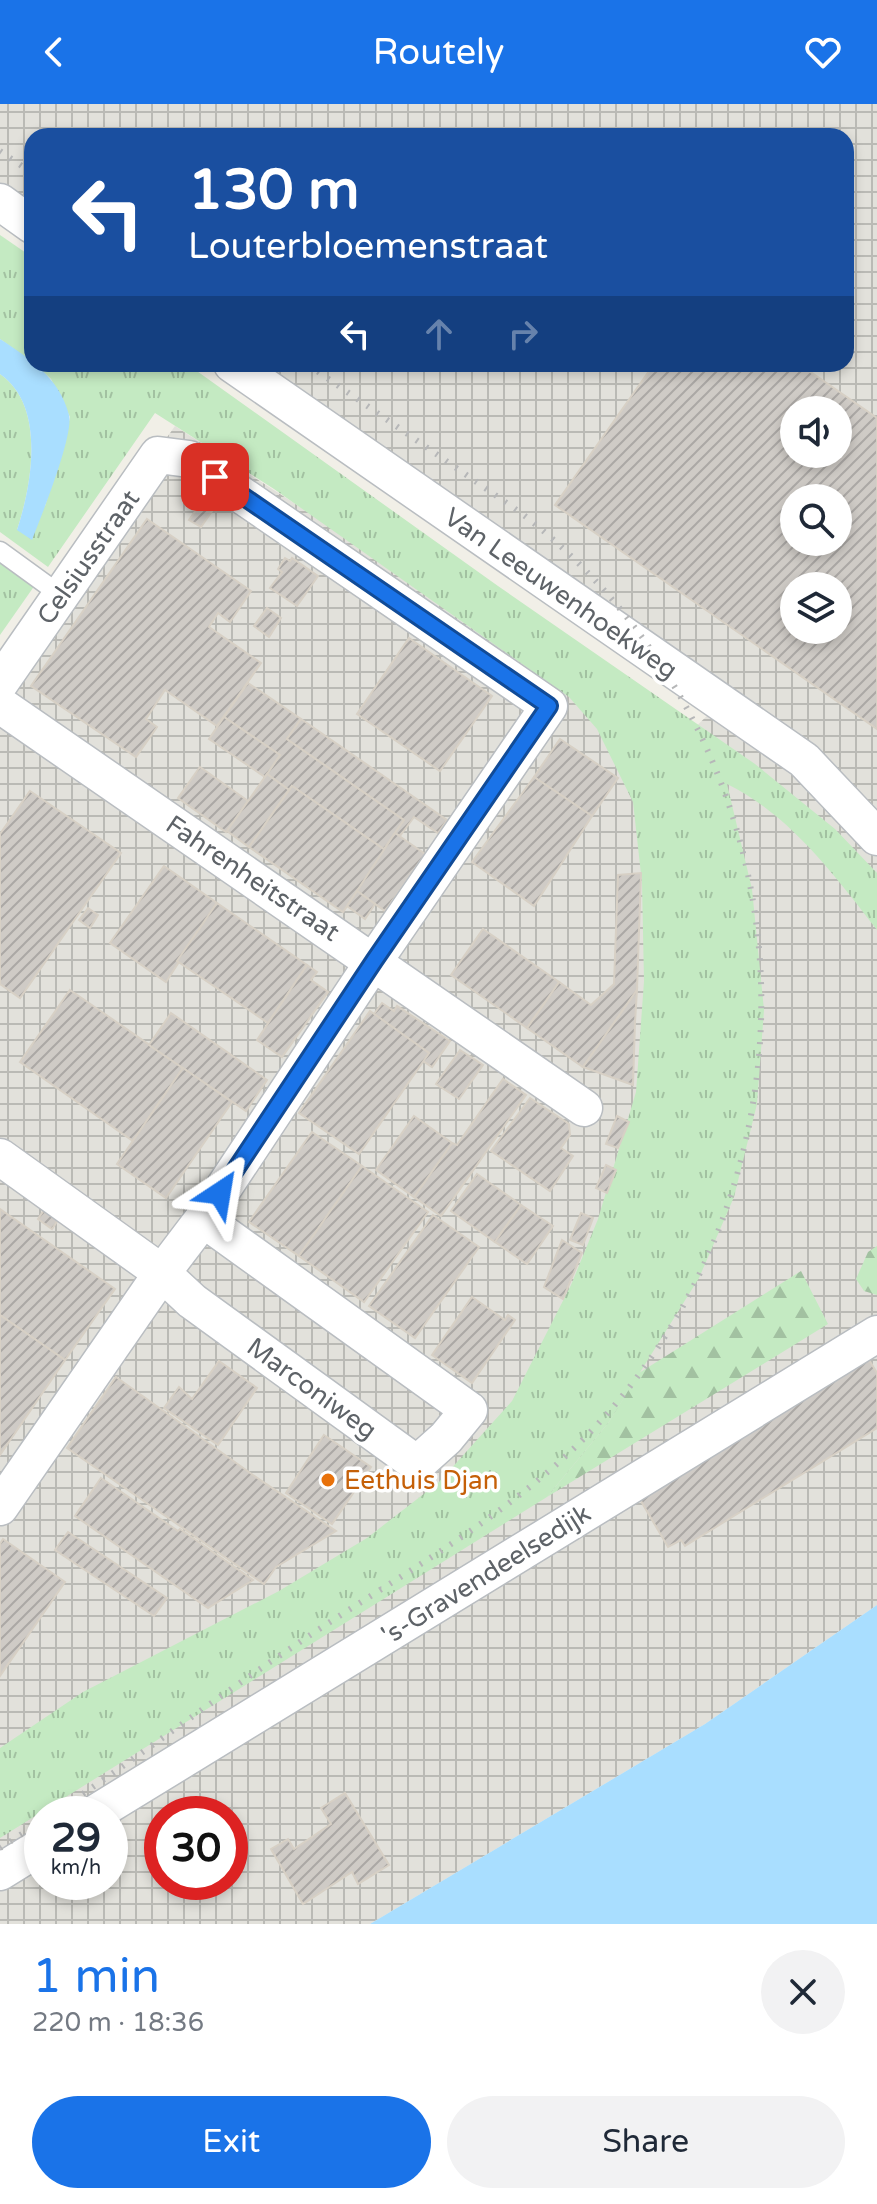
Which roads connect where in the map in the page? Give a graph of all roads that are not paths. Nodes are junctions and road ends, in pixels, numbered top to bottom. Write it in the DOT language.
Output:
graph roads {
  1 [pos="0,202"];
  2 [pos="24,219"];
  3 [pos="244,372"];
  4 [pos="0,551"];
  5 [pos="62,596"];
  6 [pos="0,683"];
  7 [pos="0,705"];
  8 [pos="877,837"];
  9 [pos="374,961"];
  10 [pos="584,1108"];
  11 [pos="0,1157"];
  12 [pos="203,1219"];
  13 [pos="162,1273"];
  14 [pos="877,1334"];
  15 [pos="0,1507"];
  16 [pos="123,1796"];
  17 [pos="24,1857"];
  18 [pos="0,1872"];
  1 -- 2 [label="street"];
  3 -- 8 [label="street, Van Leeuwenhoekweg"];
  4 -- 5 [label="lane"];
  5 -- 6 [label="street, Celsiusstraat"];
  5 -- 9 [label="street, Celsiusstraat"];
  7 -- 9 [label="street, Fahrenheitstraat"];
  9 -- 10 [label="street, Fahrenheitstraat"];
  9 -- 12 [label="street"];
  11 -- 13 [label="street, Marconiweg"];
  12 -- 13 [label="street"];
  12 -- 13 [label="street, Marconiweg"];
  13 -- 15 [label="street"];
  14 -- 16 [label="street, 's-Gravendeelsedijk"];
  17 -- 18 [label="street"];
}
